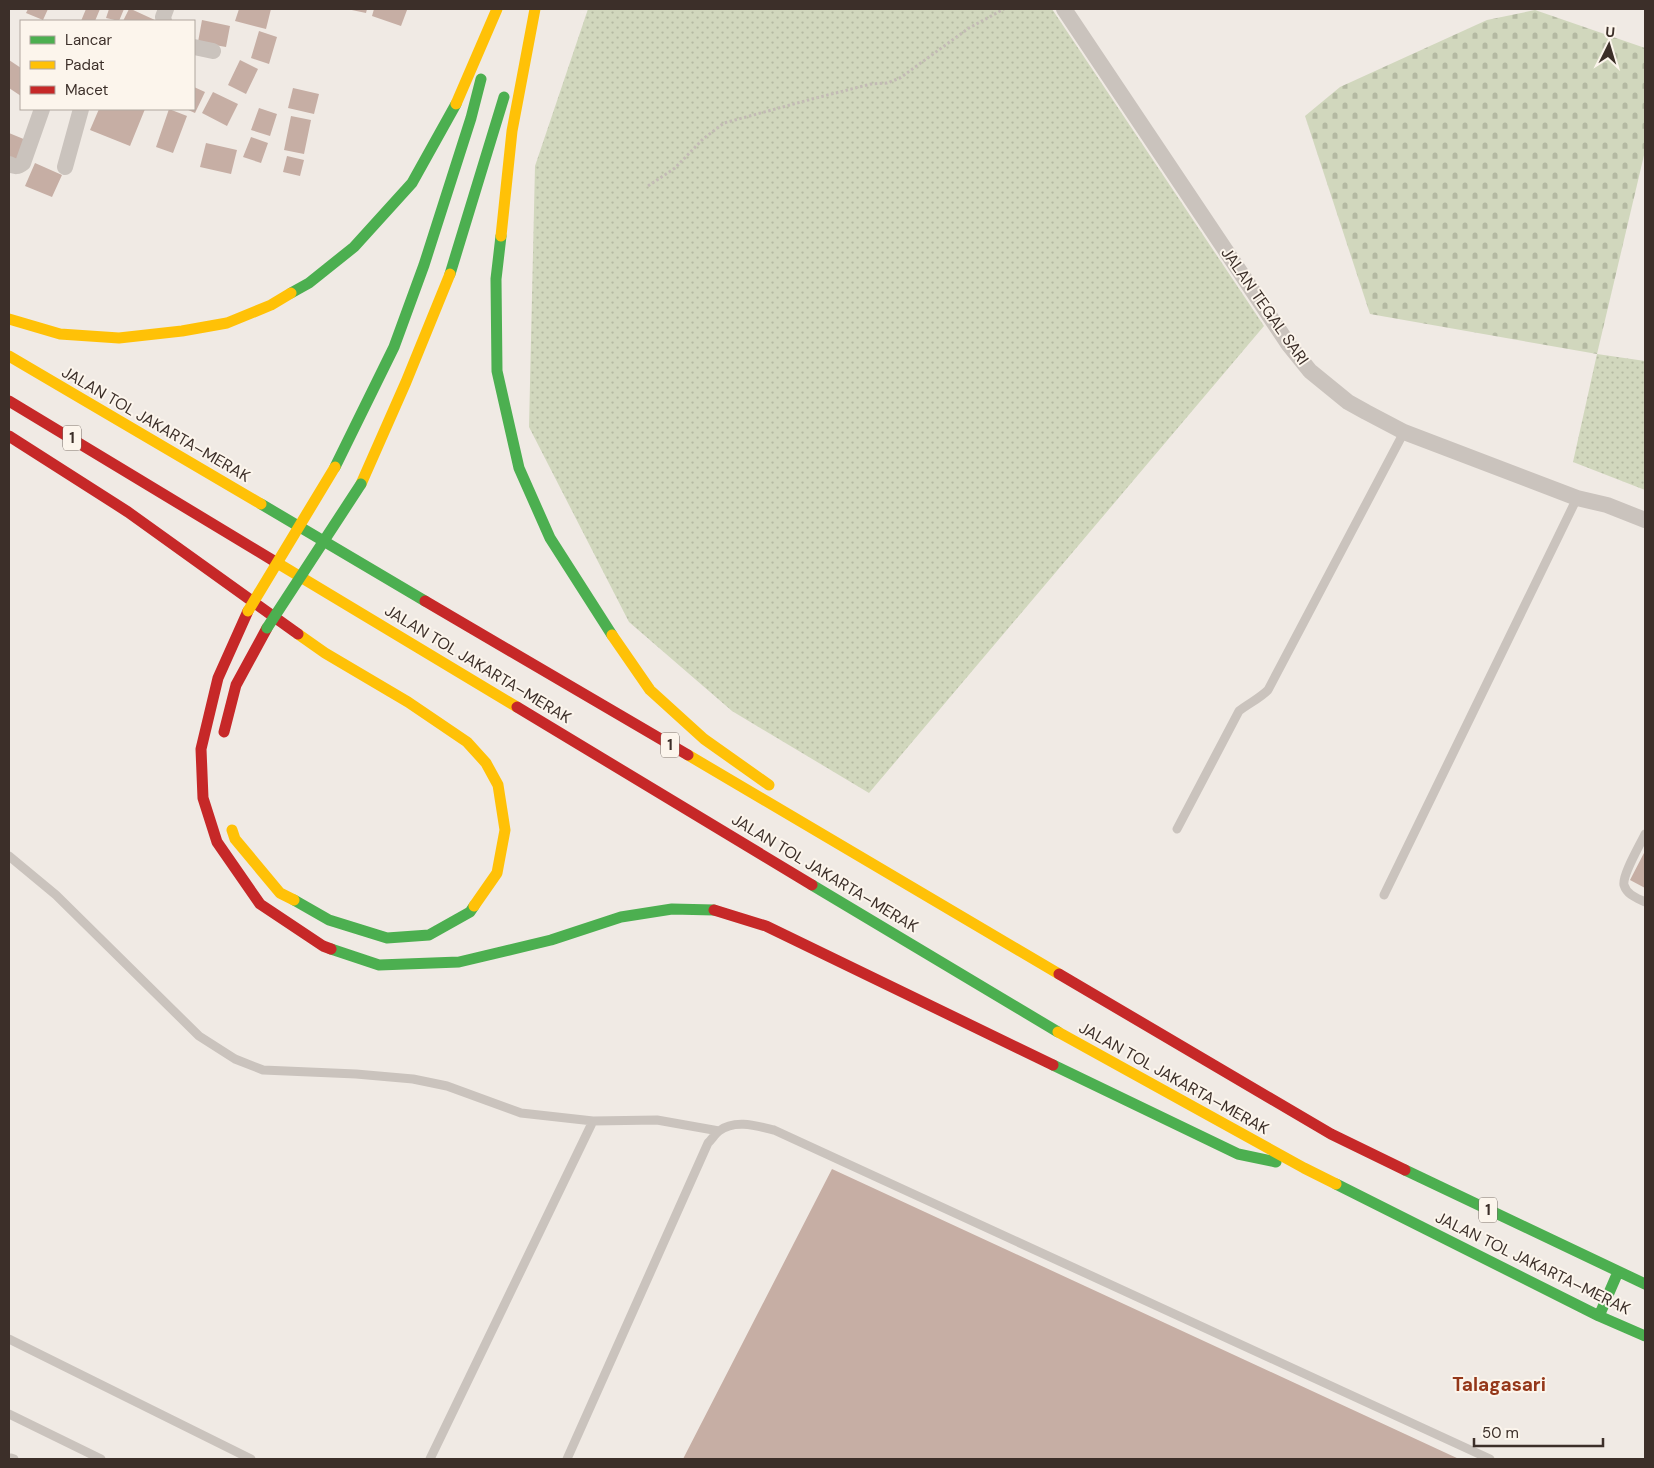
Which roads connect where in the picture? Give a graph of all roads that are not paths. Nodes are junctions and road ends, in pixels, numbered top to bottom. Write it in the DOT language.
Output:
graph roads {
  1 [pos="498,9"];
  2 [pos="534,9"];
  3 [pos="1064,9"];
  4 [pos="195,47"];
  5 [pos="213,51"];
  6 [pos="42,110"];
  7 [pos="81,110"];
  8 [pos="9,164"];
  9 [pos="65,167"];
  10 [pos="9,319"];
  11 [pos="9,356"];
  12 [pos="9,401"];
  13 [pos="1404,432"];
  14 [pos="9,436"];
  15 [pos="1577,498"];
  16 [pos="1645,520"];
  17 [pos="221,745"];
  18 [pos="780,792"];
  19 [pos="229,822"];
  20 [pos="1178,829"];
  21 [pos="1645,834"];
  22 [pos="9,856"];
  23 [pos="897,865"];
  24 [pos="1384,896"];
  25 [pos="1645,902"];
  26 [pos="593,1120"];
  27 [pos="719,1131"];
  28 [pos="1331,1134"];
  29 [pos="1304,1168"];
  30 [pos="1618,1272"];
  31 [pos="1645,1284"];
  32 [pos="1599,1316"];
  33 [pos="1645,1336"];
  34 [pos="9,1339"];
  35 [pos="9,1414"];
  36 [pos="100,1459"];
  37 [pos="251,1459"];
  38 [pos="430,1459"];
  39 [pos="567,1459"];
  40 [pos="1490,1459"];
  1 -- 10 [label="highway"];
  1 -- 29 [label="highway, bridge"];
  2 -- 17 [label="highway, bridge"];
  2 -- 18 [label="highway"];
  3 -- 13 [label="street, JALAN TEGAL SARI"];
  4 -- 5 [label="street"];
  6 -- 8 [label="street"];
  7 -- 9 [label="street"];
  11 -- 28 [label="highway, JALAN TOL JAKARTA–MERAK / 1"];
  12 -- 29 [label="highway, JALAN TOL JAKARTA–MERAK / 1"];
  13 -- 15 [label="street, JALAN TEGAL SARI"];
  13 -- 20 [label="lane"];
  14 -- 19 [label="highway"];
  15 -- 16 [label="street, JALAN TEGAL SARI"];
  15 -- 24 [label="lane"];
  21 -- 25 [label="lane"];
  22 -- 26 [label="lane"];
  23 -- 28 [label="highway"];
  26 -- 27 [label="lane"];
  26 -- 38 [label="lane"];
  27 -- 39 [label="lane"];
  27 -- 40 [label="lane"];
  28 -- 30 [label="highway, JALAN TOL JAKARTA–MERAK / 1"];
  29 -- 32 [label="highway, JALAN TOL JAKARTA–MERAK / 1"];
  30 -- 31 [label="highway, JALAN TOL JAKARTA–MERAK / 1"];
  30 -- 32 [label="highway"];
  32 -- 33 [label="highway, JALAN TOL JAKARTA–MERAK / 1"];
  34 -- 37 [label="lane"];
  35 -- 36 [label="lane"];
}
